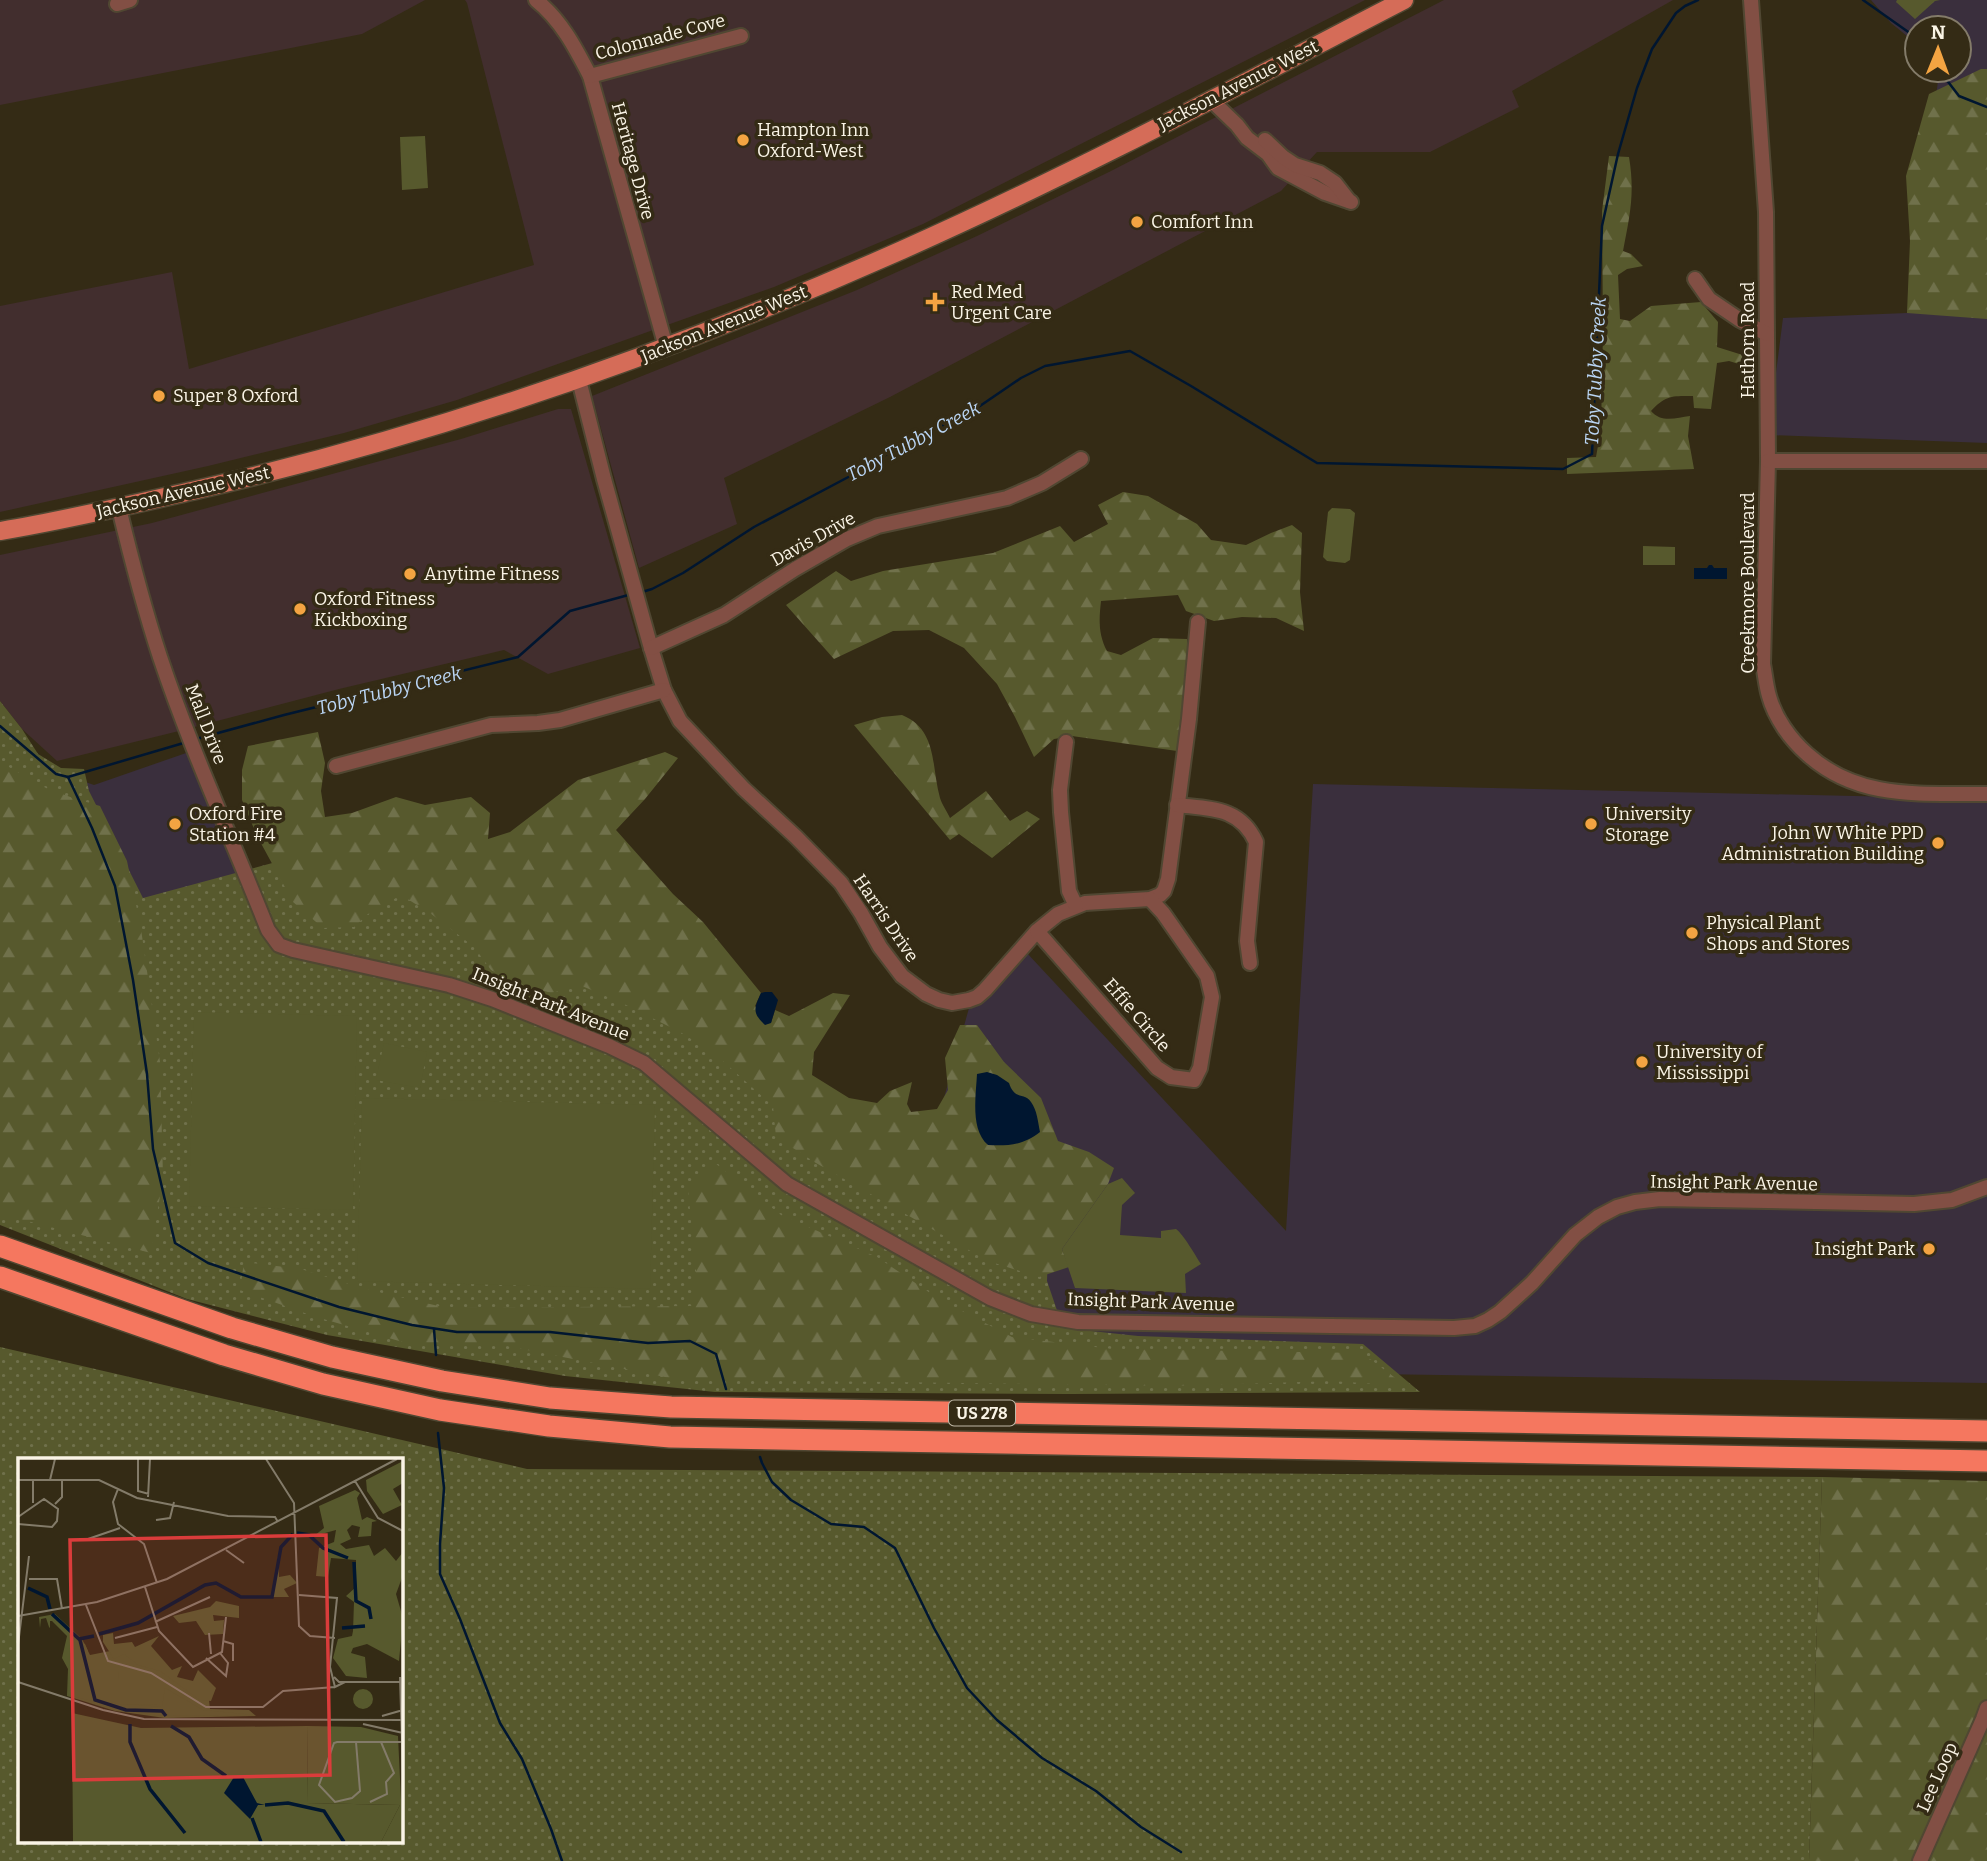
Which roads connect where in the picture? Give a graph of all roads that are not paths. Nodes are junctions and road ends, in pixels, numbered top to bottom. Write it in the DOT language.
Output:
graph roads {
  1 [pos="536,0"];
  2 [pos="1404,0"];
  3 [pos="1751,0"];
  4 [pos="741,36"];
  5 [pos="590,76"];
  6 [pos="1210,99"];
  7 [pos="1237,125"];
  8 [pos="1695,279"];
  9 [pos="1766,334"];
  10 [pos="666,347"];
  11 [pos="579,380"];
  12 [pos="1081,459"];
  13 [pos="1768,461"];
  14 [pos="1987,461"];
  15 [pos="119,508"];
  16 [pos="0,531"];
  17 [pos="1198,622"];
  18 [pos="651,648"];
  19 [pos="664,690"];
  20 [pos="1066,742"];
  21 [pos="336,766"];
  22 [pos="1987,794"];
  23 [pos="1177,804"];
  24 [pos="1150,899"];
  25 [pos="1076,906"];
  26 [pos="1037,931"];
  27 [pos="279,944"];
  28 [pos="1250,963"];
  29 [pos="1987,1187"];
  30 [pos="0,1246"];
  31 [pos="0,1277"];
  32 [pos="1987,1431"];
  33 [pos="1987,1461"];
  34 [pos="1987,1708"];
  35 [pos="1920,1861"];
  1 -- 5 [label="street, Heritage Drive"];
  2 -- 6 [label="main road, Jackson Avenue West"];
  3 -- 9 [label="street, Hathorn Road"];
  4 -- 5 [label="street, Colonnade Cove"];
  5 -- 10 [label="street, Heritage Drive"];
  6 -- 7 [label="street"];
  6 -- 10 [label="main road, Jackson Avenue West"];
  7 -- 7 [label="street"];
  8 -- 9 [label="street"];
  9 -- 13 [label="street, Hathorn Road"];
  10 -- 11 [label="main road, Jackson Avenue West"];
  11 -- 15 [label="main road, Jackson Avenue West"];
  11 -- 18 [label="street, Harris Drive"];
  12 -- 18 [label="street, Davis Drive"];
  13 -- 14 [label="street"];
  13 -- 22 [label="street, Creekmore Boulevard"];
  15 -- 16 [label="main road, Jackson Avenue West"];
  15 -- 27 [label="street, Mall Drive"];
  17 -- 23 [label="street"];
  18 -- 19 [label="street, Harris Drive"];
  19 -- 21 [label="street"];
  19 -- 26 [label="street, Harris Drive"];
  20 -- 25 [label="street"];
  23 -- 24 [label="street"];
  23 -- 28 [label="street"];
  24 -- 25 [label="street, Harris Drive"];
  24 -- 26 [label="street, Effie Circle"];
  25 -- 26 [label="street, Harris Drive"];
  27 -- 29 [label="street, Insight Park Avenue"];
  30 -- 32 [label="highway, US 278"];
  31 -- 33 [label="highway, US 278"];
  34 -- 35 [label="street, Lee Loop"];
}
